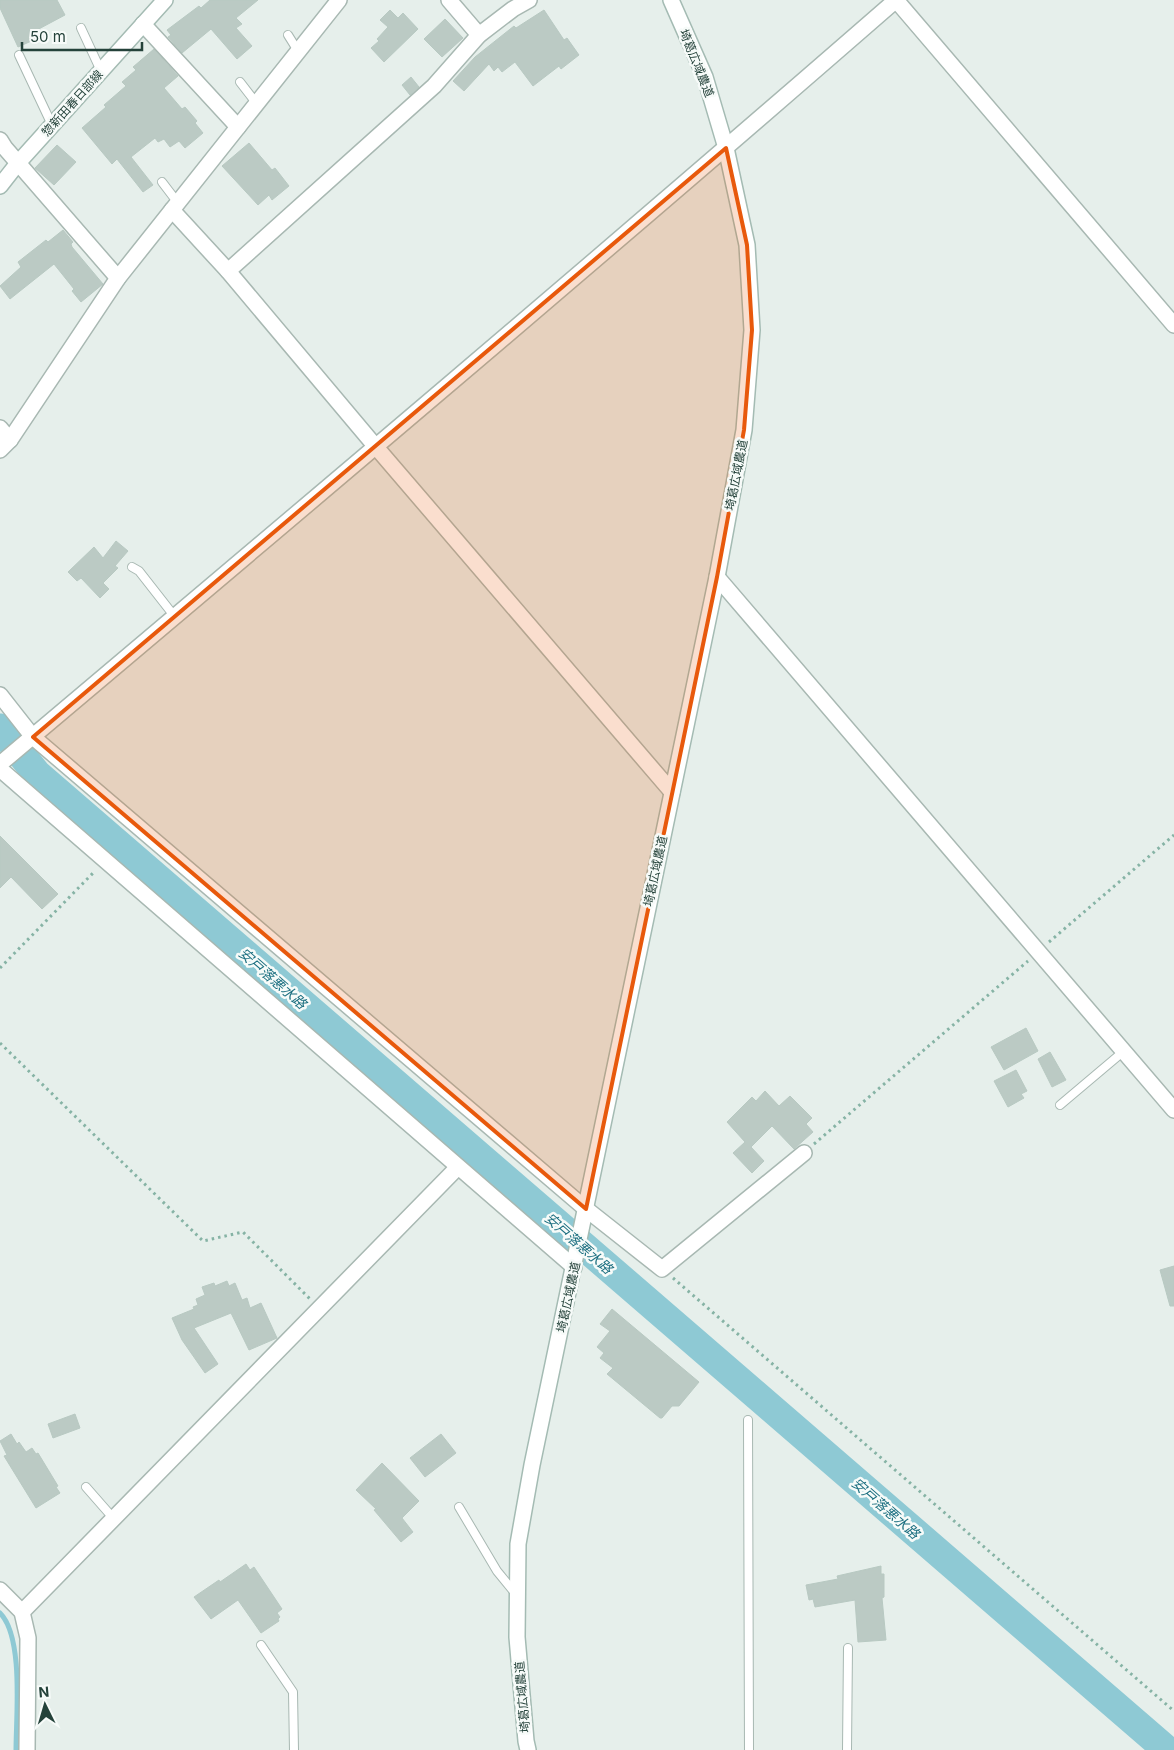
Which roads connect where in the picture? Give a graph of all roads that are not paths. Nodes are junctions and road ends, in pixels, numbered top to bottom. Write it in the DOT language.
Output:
graph roads {
  1 [pos="165,0"];
  2 [pos="338,0"];
  3 [pos="449,0"];
  4 [pos="529,0"];
  5 [pos="671,0"];
  6 [pos="896,0"];
  7 [pos="143,24"];
  8 [pos="81,28"];
  9 [pos="288,34"];
  10 [pos="478,35"];
  11 [pos="298,51"];
  12 [pos="19,55"];
  13 [pos="101,71"];
  14 [pos="240,82"];
  15 [pos="256,104"];
  16 [pos="52,125"];
  17 [pos="238,127"];
  18 [pos="0,140"];
  19 [pos="726,148"];
  20 [pos="18,163"];
  21 [pos="162,182"];
  22 [pos="0,186"];
  23 [pos="175,206"];
  24 [pos="228,271"];
  25 [pos="118,278"];
  26 [pos="1174,324"];
  27 [pos="0,428"];
  28 [pos="5,445"];
  29 [pos="376,447"];
  30 [pos="132,567"];
  31 [pos="717,577"];
  32 [pos="175,616"];
  33 [pos="0,695"];
  34 [pos="33,737"];
  35 [pos="0,764"];
  36 [pos="0,769"];
  37 [pos="672,792"];
  38 [pos="1124,1051"];
  39 [pos="1060,1105"];
  40 [pos="1174,1110"];
  41 [pos="804,1153"];
  42 [pos="458,1166"];
  43 [pos="585,1214"];
  44 [pos="575,1263"];
  45 [pos="748,1420"];
  46 [pos="86,1487"];
  47 [pos="460,1507"];
  48 [pos="114,1518"];
  49 [pos="0,1590"];
  50 [pos="517,1595"];
  51 [pos="22,1612"];
  52 [pos="261,1645"];
  53 [pos="848,1648"];
  54 [pos="27,1750"];
  55 [pos="294,1750"];
  56 [pos="528,1750"];
  57 [pos="749,1750"];
  58 [pos="848,1750"];
  1 -- 7 [label="street, 惣新田春日部線"];
  2 -- 11 [label="street"];
  3 -- 10 [label="street"];
  4 -- 10 [label="street"];
  5 -- 19 [label="street, 埼葛広域農道"];
  6 -- 19 [label="street"];
  6 -- 26 [label="street"];
  7 -- 13 [label="street, 惣新田春日部線"];
  7 -- 17 [label="street"];
  8 -- 13 [label="lane"];
  9 -- 11 [label="lane"];
  10 -- 24 [label="street"];
  11 -- 15 [label="street"];
  12 -- 16 [label="lane"];
  13 -- 16 [label="street, 惣新田春日部線"];
  14 -- 15 [label="lane"];
  15 -- 17 [label="street"];
  16 -- 20 [label="street, 惣新田春日部線"];
  17 -- 23 [label="street"];
  18 -- 20 [label="street"];
  19 -- 29 [label="street"];
  19 -- 31 [label="street, 埼葛広域農道"];
  20 -- 22 [label="street, 惣新田春日部線"];
  20 -- 25 [label="street"];
  21 -- 23 [label="lane"];
  23 -- 24 [label="street"];
  23 -- 25 [label="street"];
  24 -- 29 [label="street"];
  25 -- 28 [label="street"];
  27 -- 28 [label="street"];
  29 -- 32 [label="street"];
  29 -- 37 [label="street"];
  30 -- 32 [label="lane"];
  31 -- 37 [label="street, 埼葛広域農道"];
  31 -- 38 [label="street"];
  32 -- 34 [label="street"];
  33 -- 34 [label="street"];
  34 -- 35 [label="street"];
  34 -- 43 [label="street"];
  36 -- 42 [label="street"];
  37 -- 43 [label="street, 埼葛広域農道"];
  38 -- 39 [label="lane"];
  38 -- 40 [label="street"];
  41 -- 43 [label="street"];
  42 -- 44 [label="street"];
  42 -- 48 [label="street"];
  43 -- 44 [label="street, 埼葛広域農道"];
  44 -- 50 [label="street, 埼葛広域農道"];
  45 -- 57 [label="lane"];
  46 -- 48 [label="lane"];
  47 -- 50 [label="lane"];
  48 -- 51 [label="street"];
  49 -- 51 [label="street"];
  50 -- 56 [label="street, 埼葛広域農道"];
  51 -- 54 [label="street"];
  52 -- 55 [label="lane"];
  53 -- 58 [label="lane"];
}
